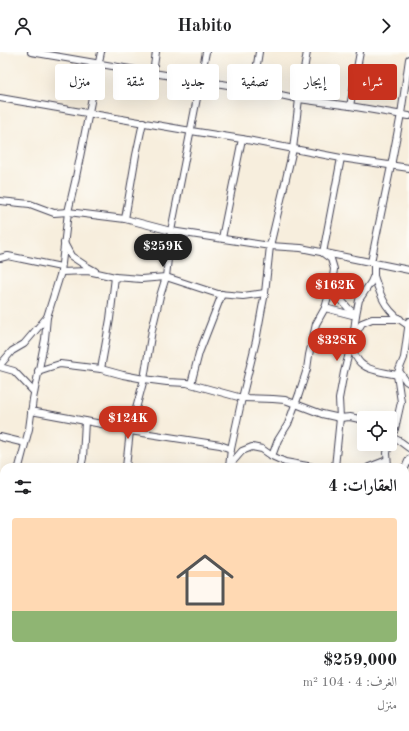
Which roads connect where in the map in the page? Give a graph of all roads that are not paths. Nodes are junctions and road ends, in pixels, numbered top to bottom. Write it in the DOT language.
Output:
graph roads {
  1 [pos="31,52"];
  2 [pos="101,52"];
  3 [pos="156,52"];
  4 [pos="206,52"];
  5 [pos="259,52"];
  6 [pos="308,52"];
  7 [pos="360,52"];
  8 [pos="43,53"];
  9 [pos="409,59"];
  10 [pos="99,64"];
  11 [pos="154,64"];
  12 [pos="204,64"];
  13 [pos="257,64"];
  14 [pos="306,64"];
  15 [pos="0,98"];
  16 [pos="91,100"];
  17 [pos="197,100"];
  18 [pos="299,100"];
  19 [pos="350,106"];
  20 [pos="88,113"];
  21 [pos="401,114"];
  22 [pos="409,116"];
  23 [pos="143,122"];
  24 [pos="191,131"];
  25 [pos="242,139"];
  26 [pos="293,148"];
  27 [pos="341,158"];
  28 [pos="392,166"];
  29 [pos="409,168"];
  30 [pos="0,201"];
  31 [pos="68,212"];
  32 [pos="125,219"];
  33 [pos="171,230"];
  34 [pos="222,238"];
  35 [pos="64,243"];
  36 [pos="270,246"];
  37 [pos="323,252"];
  38 [pos="0,258"];
  39 [pos="373,262"];
  40 [pos="61,269"];
  41 [pos="409,270"];
  42 [pos="102,275"];
  43 [pos="374,276"];
  44 [pos="115,277"];
  45 [pos="166,277"];
  46 [pos="332,284"];
  47 [pos="265,293"];
  48 [pos="222,294"];
  49 [pos="325,308"];
  50 [pos="356,316"];
  51 [pos="47,318"];
  52 [pos="400,319"];
  53 [pos="409,324"];
  54 [pos="354,338"];
  55 [pos="351,346"];
  56 [pos="0,366"];
  57 [pos="101,369"];
  58 [pos="38,371"];
  59 [pos="398,373"];
  60 [pos="144,379"];
  61 [pos="409,383"];
  62 [pos="191,384"];
  63 [pos="34,392"];
  64 [pos="242,398"];
  65 [pos="296,404"];
  66 [pos="31,411"];
  67 [pos="340,418"];
  68 [pos="357,418"];
  69 [pos="85,421"];
  70 [pos="397,421"];
  71 [pos="130,431"];
  72 [pos="0,436"];
  73 [pos="397,441"];
  74 [pos="25,443"];
  75 [pos="409,448"];
  76 [pos="231,449"];
  77 [pos="387,451"];
  78 [pos="272,456"];
  79 [pos="20,463"];
  80 [pos="81,463"];
  81 [pos="125,463"];
  82 [pos="229,463"];
  83 [pos="232,463"];
  84 [pos="282,463"];
  85 [pos="335,463"];
  86 [pos="387,463"];
  1 -- 8 [label="street"];
  2 -- 10 [label="street"];
  3 -- 11 [label="street"];
  4 -- 12 [label="street"];
  5 -- 13 [label="street"];
  6 -- 14 [label="street"];
  7 -- 19 [label="street"];
  8 -- 10 [label="street"];
  9 -- 21 [label="street"];
  15 -- 20 [label="street"];
  16 -- 20 [label="street"];
  17 -- 24 [label="street"];
  18 -- 19 [label="street"];
  18 -- 26 [label="street"];
  19 -- 21 [label="street"];
  20 -- 23 [label="street"];
  20 -- 31 [label="street"];
  21 -- 22 [label="street"];
  21 -- 28 [label="street"];
  23 -- 24 [label="street"];
  23 -- 32 [label="street"];
  24 -- 25 [label="street"];
  24 -- 33 [label="street"];
  25 -- 26 [label="street"];
  25 -- 34 [label="street"];
  26 -- 27 [label="street"];
  26 -- 36 [label="street"];
  27 -- 28 [label="street"];
  27 -- 37 [label="street"];
  28 -- 29 [label="street"];
  28 -- 39 [label="street"];
  30 -- 31 [label="street"];
  31 -- 32 [label="street"];
  31 -- 35 [label="street"];
  32 -- 33 [label="street"];
  33 -- 34 [label="street"];
  33 -- 45 [label="street"];
  34 -- 36 [label="street"];
  35 -- 40 [label="street"];
  35 -- 42 [label="street"];
  36 -- 37 [label="street"];
  36 -- 47 [label="street"];
  37 -- 39 [label="street"];
  37 -- 46 [label="street"];
  38 -- 40 [label="street"];
  39 -- 41 [label="street"];
  39 -- 43 [label="street"];
  40 -- 42 [label="street"];
  40 -- 51 [label="street"];
  42 -- 44 [label="street"];
  43 -- 50 [label="street"];
  43 -- 52 [label="street"];
  44 -- 45 [label="street"];
  44 -- 57 [label="street"];
  45 -- 48 [label="street"];
  45 -- 60 [label="street"];
  46 -- 49 [label="street"];
  46 -- 50 [label="street"];
  47 -- 48 [label="street"];
  47 -- 64 [label="street"];
  48 -- 62 [label="street"];
  49 -- 50 [label="street"];
  49 -- 65 [label="street"];
  50 -- 54 [label="street"];
  51 -- 56 [label="street"];
  51 -- 58 [label="street"];
  52 -- 53 [label="street"];
  52 -- 54 [label="street"];
  53 -- 59 [label="street"];
  54 -- 55 [label="street"];
  55 -- 59 [label="street"];
  55 -- 67 [label="street"];
  56 -- 63 [label="street"];
  57 -- 58 [label="street"];
  57 -- 60 [label="street"];
  58 -- 63 [label="street"];
  59 -- 61 [label="street"];
  59 -- 70 [label="street"];
  60 -- 62 [label="street"];
  60 -- 71 [label="street"];
  62 -- 64 [label="street"];
  63 -- 66 [label="street"];
  64 -- 65 [label="street"];
  64 -- 76 [label="street"];
  65 -- 67 [label="street"];
  65 -- 78 [label="street"];
  66 -- 69 [label="street"];
  66 -- 74 [label="street"];
  67 -- 68 [label="street"];
  67 -- 85 [label="street"];
  69 -- 71 [label="street"];
  69 -- 80 [label="street"];
  71 -- 76 [label="street"];
  71 -- 81 [label="street"];
  72 -- 74 [label="street"];
  73 -- 75 [label="street"];
  74 -- 79 [label="street"];
  76 -- 82 [label="street"];
  77 -- 86 [label="street"];
  78 -- 83 [label="street"];
  78 -- 84 [label="street"];
}
